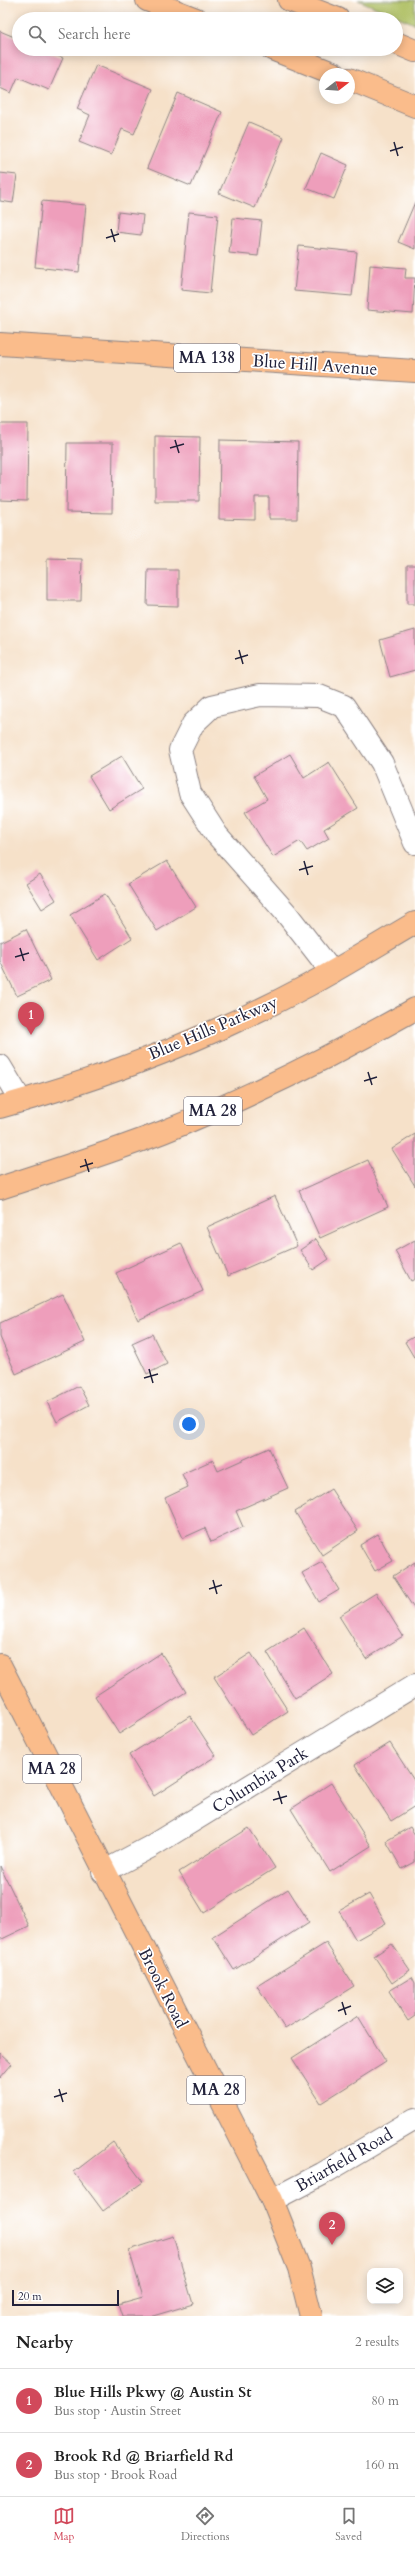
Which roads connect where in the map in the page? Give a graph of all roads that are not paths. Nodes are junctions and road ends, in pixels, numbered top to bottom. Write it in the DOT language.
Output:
graph roads {
  1 [pos="148,0"];
  2 [pos="289,0"];
  3 [pos="178,12"];
  4 [pos="320,12"];
  5 [pos="403,46"];
  6 [pos="415,51"];
  7 [pos="290,56"];
  8 [pos="321,68"];
  9 [pos="355,81"];
  10 [pos="415,106"];
  11 [pos="0,344"];
  12 [pos="415,371"];
  13 [pos="415,843"];
  14 [pos="415,923"];
  15 [pos="332,972"];
  16 [pos="415,1009"];
  17 [pos="0,1066"];
  18 [pos="21,1101"];
  19 [pos="0,1107"];
  20 [pos="0,1188"];
  21 [pos="0,1665"];
  22 [pos="415,1685"];
  23 [pos="103,1872"];
  24 [pos="415,2118"];
  25 [pos="272,2200"];
  26 [pos="312,2316"];
  1 -- 3 [label="main road"];
  2 -- 4 [label="main road"];
  5 -- 6 [label="main road"];
  7 -- 8 [label="main road"];
  9 -- 10 [label="main road"];
  11 -- 12 [label="main road, Blue Hill Avenue / MA 138"];
  13 -- 15 [label="street"];
  14 -- 15 [label="main road, Blue Hills Parkway"];
  15 -- 18 [label="main road, Blue Hills Parkway"];
  16 -- 20 [label="main road, MA 28"];
  17 -- 18 [label="street"];
  18 -- 19 [label="main road, Blue Hills Parkway"];
  21 -- 23 [label="main road, Brook Road / MA 28"];
  22 -- 23 [label="street, Columbia Park"];
  23 -- 25 [label="main road, Brook Road / MA 28"];
  24 -- 25 [label="street, Briarfield Road"];
  25 -- 26 [label="main road, Brook Road / MA 28"];
}
